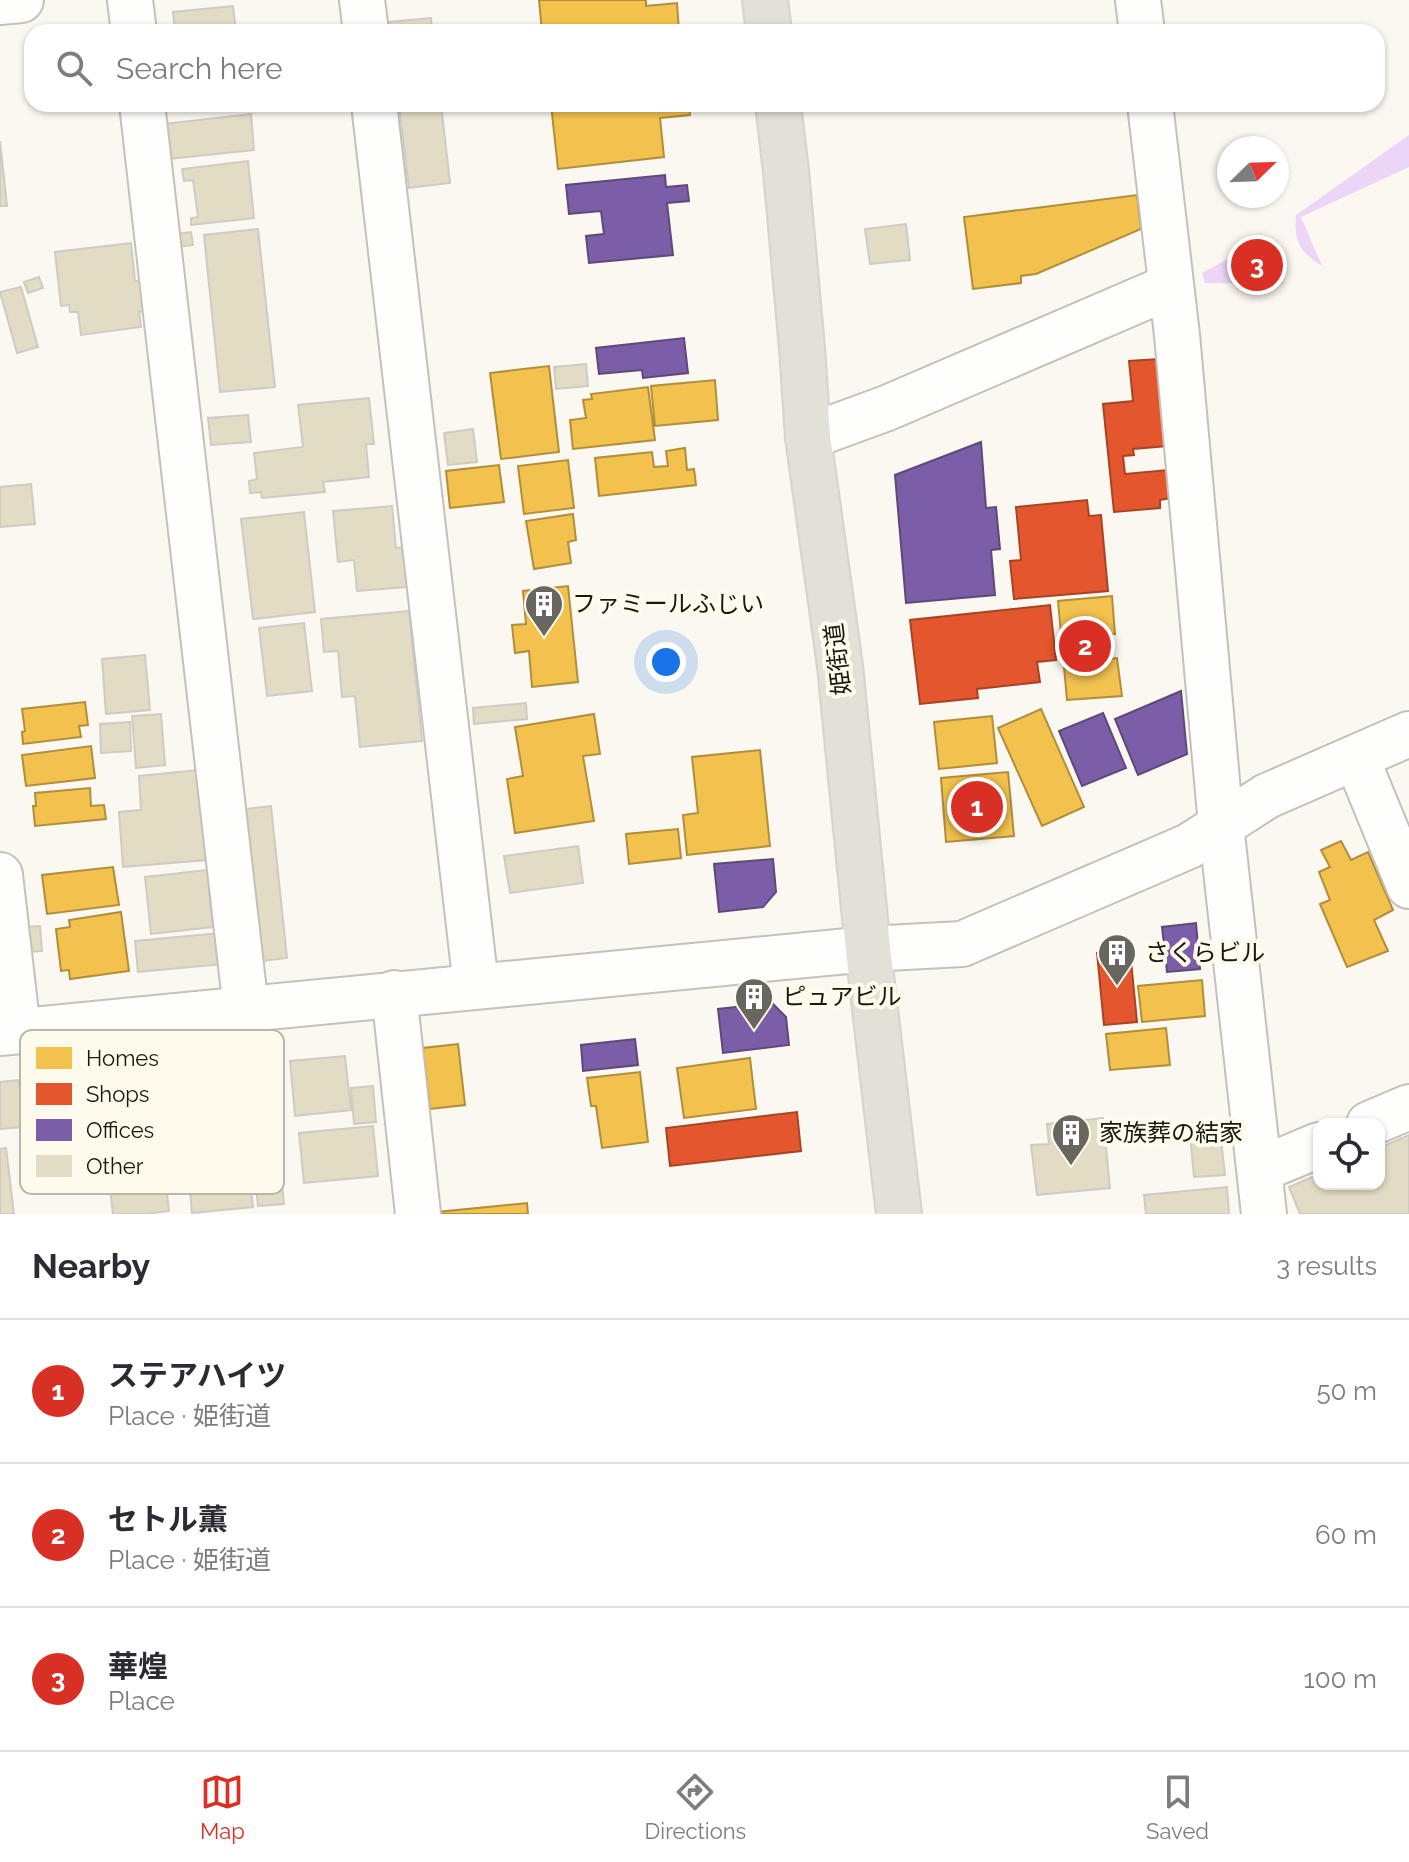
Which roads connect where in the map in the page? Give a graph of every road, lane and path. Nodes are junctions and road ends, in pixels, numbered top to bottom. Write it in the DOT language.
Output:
graph roads {
  1 [pos="21,0"];
  2 [pos="130,0"];
  3 [pos="362,0"];
  4 [pos="765,0"];
  5 [pos="1138,0"];
  6 [pos="0,2"];
  7 [pos="133,24"];
  8 [pos="365,24"];
  9 [pos="768,24"];
  10 [pos="1141,24"];
  11 [pos="143,112"];
  12 [pos="375,112"];
  13 [pos="779,112"];
  14 [pos="1151,112"];
  15 [pos="1171,286"];
  16 [pos="808,437"];
  17 [pos="1409,734"];
  18 [pos="1356,757"];
  19 [pos="1221,825"];
  20 [pos="0,875"];
  21 [pos="1409,886"];
  22 [pos="868,949"];
  23 [pos="476,986"];
  24 [pos="394,993"];
  25 [pos="246,1009"];
  26 [pos="30,1030"];
  27 [pos="9,1032"];
  28 [pos="1409,1107"];
  29 [pos="1383,1118"];
  30 [pos="1313,1148"];
  31 [pos="1259,1170"];
  32 [pos="418,1214"];
  33 [pos="899,1214"];
  34 [pos="1264,1214"];
  1 -- 6 [label="street"];
  2 -- 7 [label="street"];
  3 -- 8 [label="street"];
  4 -- 9 [label="main road"];
  5 -- 10 [label="street"];
  11 -- 25 [label="street"];
  12 -- 23 [label="street"];
  13 -- 16 [label="main road, 姫街道"];
  14 -- 15 [label="street"];
  15 -- 16 [label="street"];
  15 -- 19 [label="street"];
  16 -- 22 [label="main road, 姫街道"];
  17 -- 18 [label="street"];
  18 -- 19 [label="street"];
  18 -- 21 [label="street"];
  19 -- 22 [label="street"];
  19 -- 31 [label="street"];
  20 -- 27 [label="street"];
  22 -- 23 [label="street"];
  22 -- 33 [label="main road, 姫街道"];
  23 -- 24 [label="street"];
  24 -- 25 [label="street"];
  24 -- 32 [label="street"];
  25 -- 26 [label="street"];
  28 -- 29 [label="street"];
  30 -- 31 [label="street"];
  31 -- 34 [label="street"];
}
